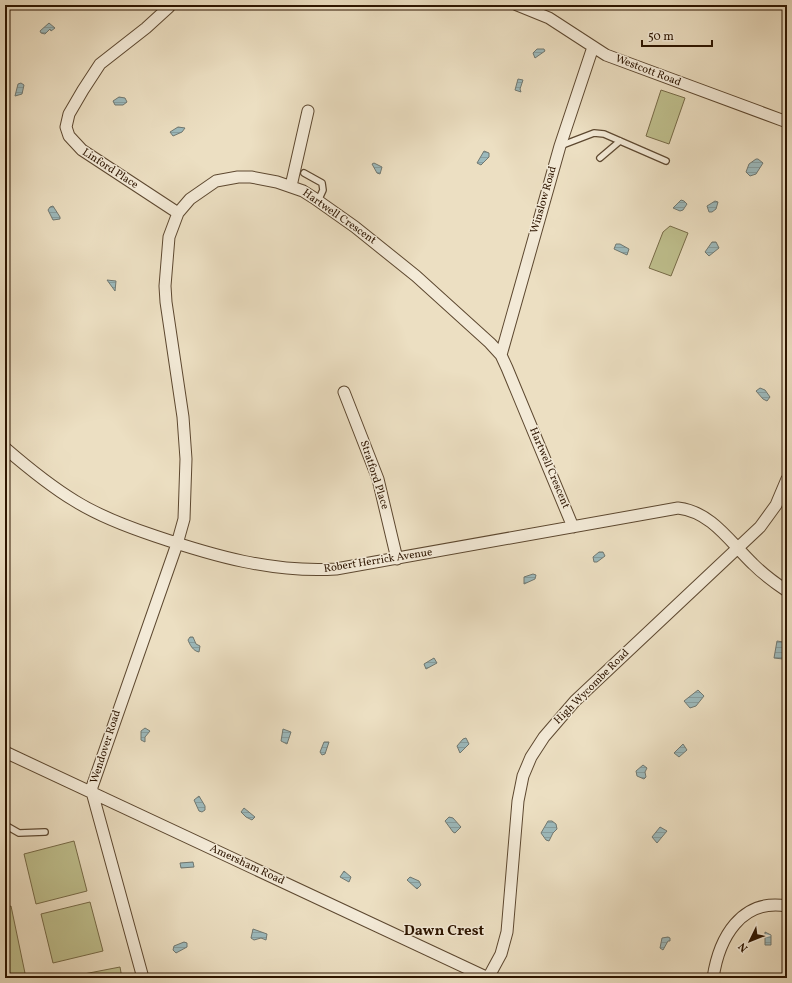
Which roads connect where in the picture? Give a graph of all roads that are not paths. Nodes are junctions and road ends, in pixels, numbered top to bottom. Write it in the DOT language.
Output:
graph roads {
  1 [pos="517,5"];
  2 [pos="169,7"];
  3 [pos="593,48"];
  4 [pos="308,111"];
  5 [pos="786,118"];
  6 [pos="620,141"];
  7 [pos="560,146"];
  8 [pos="600,158"];
  9 [pos="666,161"];
  10 [pos="304,173"];
  11 [pos="291,186"];
  12 [pos="318,201"];
  13 [pos="178,213"];
  14 [pos="501,355"];
  15 [pos="344,392"];
  16 [pos="5,448"];
  17 [pos="787,480"];
  18 [pos="573,527"];
  19 [pos="177,544"];
  20 [pos="737,549"];
  21 [pos="397,559"];
  22 [pos="787,591"];
  23 [pos="5,752"];
  24 [pos="92,792"];
  25 [pos="5,825"];
  26 [pos="45,832"];
  27 [pos="787,906"];
  28 [pos="143,978"];
  29 [pos="488,978"];
  30 [pos="713,978"];
  1 -- 3 [label="street, Westcott Road"];
  2 -- 13 [label="street, Linford Place"];
  3 -- 5 [label="street, Westcott Road"];
  3 -- 7 [label="street, Winslow Road"];
  4 -- 11 [label="street"];
  6 -- 7 [label="lane"];
  6 -- 8 [label="lane"];
  6 -- 9 [label="lane"];
  7 -- 14 [label="street, Winslow Road"];
  10 -- 12 [label="lane"];
  11 -- 12 [label="street, Hartwell Crescent"];
  11 -- 13 [label="street, Hartwell Crescent"];
  12 -- 14 [label="street, Hartwell Crescent"];
  13 -- 19 [label="street, Hartwell Crescent"];
  14 -- 18 [label="street, Hartwell Crescent"];
  15 -- 21 [label="street, Stratford Place"];
  16 -- 19 [label="street, Robert Herrick Avenue"];
  17 -- 20 [label="street, High Wycombe Road"];
  18 -- 20 [label="street, Robert Herrick Avenue"];
  18 -- 21 [label="street, Robert Herrick Avenue"];
  19 -- 21 [label="street, Robert Herrick Avenue"];
  19 -- 24 [label="street, Wendover Road"];
  20 -- 22 [label="street, Robert Herrick Avenue"];
  20 -- 29 [label="street, High Wycombe Road"];
  23 -- 24 [label="street, Amersham Road"];
  24 -- 28 [label="street, Wendover Road"];
  24 -- 29 [label="street, Amersham Road"];
  25 -- 26 [label="lane"];
  27 -- 30 [label="street"];
}
